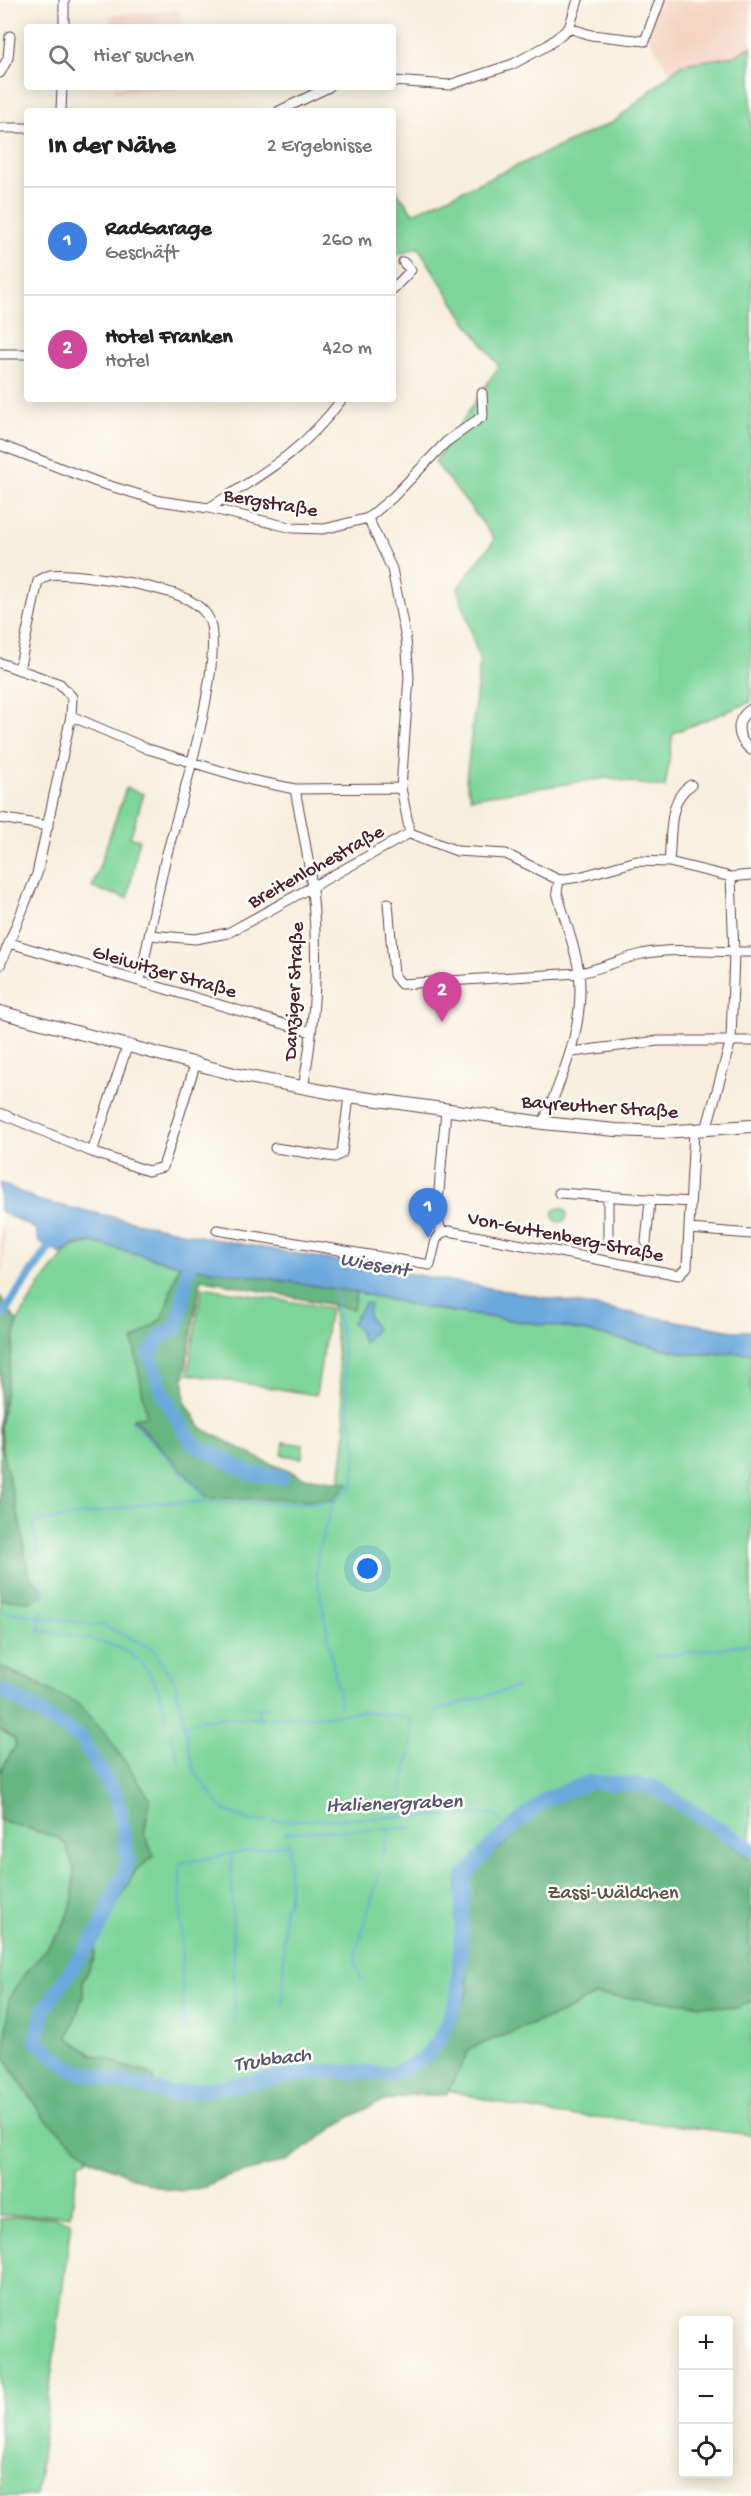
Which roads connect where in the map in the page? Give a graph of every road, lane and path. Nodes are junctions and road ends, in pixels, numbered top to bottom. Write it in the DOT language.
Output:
graph roads {
  1 [pos="64,0"];
  2 [pos="578,0"];
  3 [pos="660,0"];
  4 [pos="64,24"];
  5 [pos="569,28"];
  6 [pos="10,36"];
  7 [pos="0,73"];
  8 [pos="396,81"];
  9 [pos="62,90"];
  10 [pos="323,90"];
  11 [pos="61,108"];
  12 [pos="285,108"];
  13 [pos="0,128"];
  14 [pos="24,128"];
  15 [pos="403,262"];
  16 [pos="396,287"];
  17 [pos="0,354"];
  18 [pos="24,354"];
  19 [pos="482,393"];
  20 [pos="340,402"];
  21 [pos="0,445"];
  22 [pos="209,508"];
  23 [pos="368,518"];
  24 [pos="0,663"];
  25 [pos="19,670"];
  26 [pos="751,709"];
  27 [pos="71,716"];
  28 [pos="751,750"];
  29 [pos="190,764"];
  30 [pos="691,785"];
  31 [pos="401,788"];
  32 [pos="295,789"];
  33 [pos="0,818"];
  34 [pos="48,826"];
  35 [pos="410,834"];
  36 [pos="669,862"];
  37 [pos="751,875"];
  38 [pos="731,877"];
  39 [pos="559,879"];
  40 [pos="312,888"];
  41 [pos="388,903"];
  42 [pos="150,935"];
  43 [pos="10,944"];
  44 [pos="734,952"];
  45 [pos="751,952"];
  46 [pos="0,965"];
  47 [pos="579,973"];
  48 [pos="140,981"];
  49 [pos="0,1012"];
  50 [pos="311,1032"];
  51 [pos="731,1040"];
  52 [pos="751,1041"];
  53 [pos="128,1044"];
  54 [pos="572,1052"];
  55 [pos="196,1062"];
  56 [pos="303,1088"];
  57 [pos="350,1096"];
  58 [pos="446,1110"];
  59 [pos="0,1113"];
  60 [pos="543,1123"];
  61 [pos="751,1126"];
  62 [pos="700,1130"];
  63 [pos="275,1148"];
  64 [pos="92,1152"];
  65 [pos="559,1193"];
  66 [pos="608,1197"];
  67 [pos="650,1201"];
  68 [pos="690,1203"];
  69 [pos="690,1229"];
  70 [pos="217,1230"];
  71 [pos="441,1233"];
  72 [pos="751,1234"];
  73 [pos="608,1239"];
  74 [pos="646,1242"];
  1 -- 4 [label="street"];
  2 -- 5 [label="street"];
  3 -- 5 [label="street"];
  5 -- 8 [label="street"];
  6 -- 7 [label="street"];
  9 -- 11 [label="street"];
  10 -- 12 [label="street"];
  13 -- 14 [label="street"];
  15 -- 16 [label="street"];
  17 -- 18 [label="street"];
  19 -- 23 [label="street, Bergstraße"];
  20 -- 22 [label="street"];
  21 -- 22 [label="street, Bergstraße"];
  22 -- 23 [label="street, Bergstraße"];
  23 -- 31 [label="street"];
  24 -- 25 [label="street"];
  25 -- 27 [label="street"];
  25 -- 29 [label="street"];
  26 -- 28 [label="street"];
  27 -- 29 [label="street"];
  27 -- 34 [label="street"];
  29 -- 32 [label="street"];
  29 -- 42 [label="street"];
  30 -- 36 [label="street"];
  31 -- 32 [label="street"];
  31 -- 35 [label="street"];
  32 -- 40 [label="street, Danziger Straße"];
  33 -- 34 [label="street"];
  34 -- 43 [label="street"];
  35 -- 39 [label="street, Breitenlohestraße"];
  35 -- 40 [label="street, Breitenlohestraße"];
  36 -- 38 [label="street"];
  36 -- 39 [label="street"];
  37 -- 38 [label="street"];
  38 -- 44 [label="street, Von-Guttenberg-Straße"];
  39 -- 47 [label="street"];
  40 -- 42 [label="street, Breitenlohestraße"];
  40 -- 50 [label="street, Danziger Straße"];
  41 -- 47 [label="street"];
  42 -- 48 [label="street"];
  43 -- 46 [label="street"];
  43 -- 48 [label="street, Gleiwitzer Straße"];
  44 -- 45 [label="street"];
  44 -- 47 [label="street"];
  44 -- 51 [label="street, Von-Guttenberg-Straße"];
  47 -- 54 [label="street"];
  48 -- 50 [label="street, Gleiwitzer Straße"];
  49 -- 53 [label="main road, Bayreuther Straße"];
  50 -- 56 [label="street, Danziger Straße"];
  51 -- 52 [label="street"];
  51 -- 54 [label="street"];
  51 -- 62 [label="street, Von-Guttenberg-Straße"];
  53 -- 55 [label="main road, Bayreuther Straße"];
  53 -- 64 [label="street"];
  54 -- 60 [label="street"];
  55 -- 56 [label="main road, Bayreuther Straße"];
  55 -- 64 [label="street"];
  56 -- 57 [label="main road, Bayreuther Straße"];
  57 -- 58 [label="main road, Bayreuther Straße"];
  57 -- 63 [label="street"];
  58 -- 60 [label="main road, Bayreuther Straße"];
  58 -- 71 [label="street"];
  59 -- 64 [label="street"];
  60 -- 62 [label="main road, Bayreuther Straße"];
  61 -- 62 [label="main road, Bayreuther Straße"];
  62 -- 68 [label="street, Von-Guttenberg-Straße"];
  65 -- 66 [label="street"];
  66 -- 67 [label="street"];
  66 -- 73 [label="street"];
  67 -- 68 [label="street"];
  67 -- 74 [label="street"];
  68 -- 69 [label="street, Von-Guttenberg-Straße"];
  69 -- 71 [label="street, Von-Guttenberg-Straße"];
  69 -- 72 [label="street"];
  70 -- 71 [label="street, Von-Guttenberg-Straße"];
}
